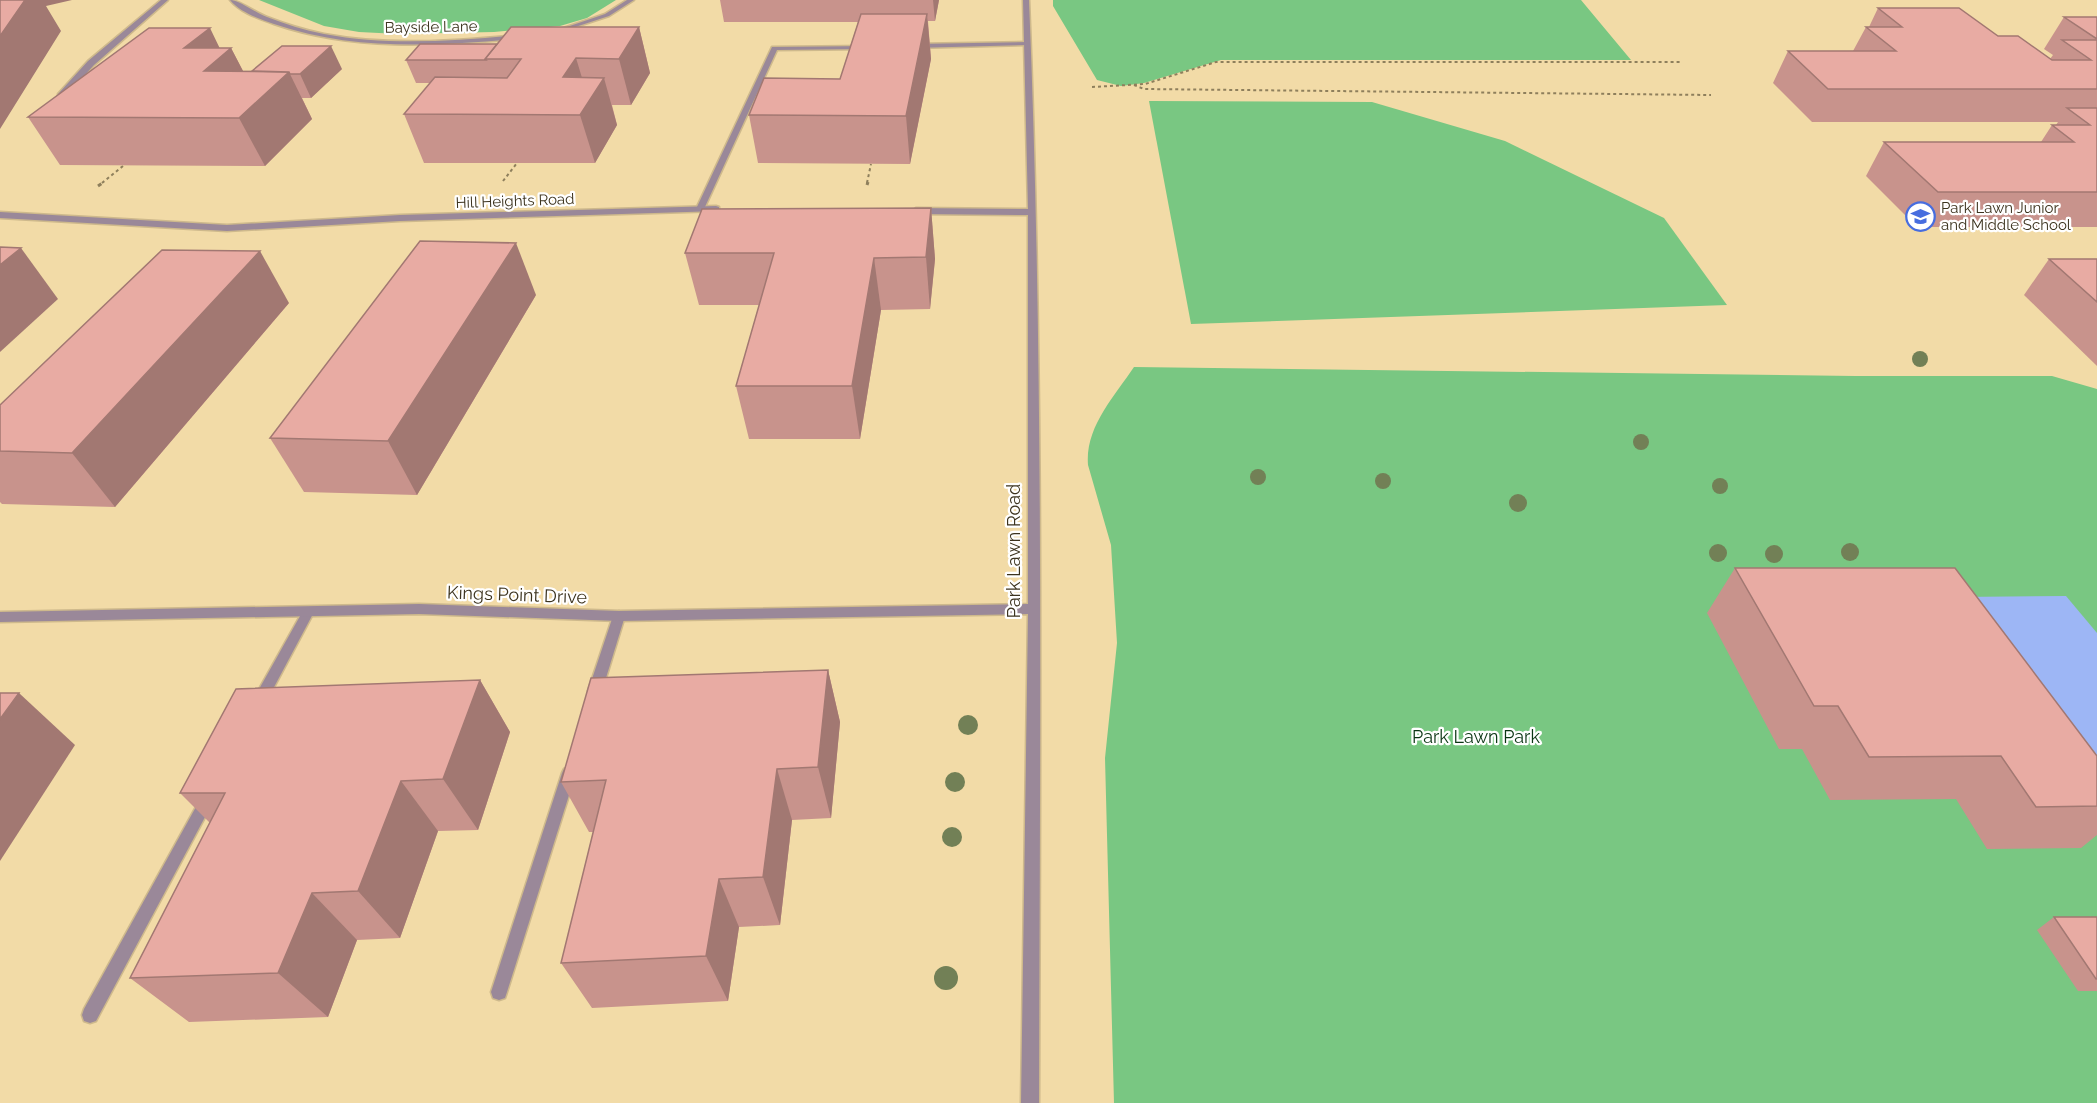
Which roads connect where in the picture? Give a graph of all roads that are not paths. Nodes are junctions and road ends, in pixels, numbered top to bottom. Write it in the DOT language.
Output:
graph roads {
  1 [pos="165,0"];
  2 [pos="233,0"];
  3 [pos="631,0"];
  4 [pos="1026,0"];
  5 [pos="549,32"];
  6 [pos="522,36"];
  7 [pos="1027,44"];
  8 [pos="881,46"];
  9 [pos="904,46"];
  10 [pos="53,104"];
  11 [pos="700,209"];
  12 [pos="723,209"];
  13 [pos="910,211"];
  14 [pos="1032,212"];
  15 [pos="0,215"];
  16 [pos="1034,609"];
  17 [pos="308,612"];
  18 [pos="619,616"];
  19 [pos="0,617"];
  20 [pos="590,707"];
  21 [pos="252,715"];
  22 [pos="572,764"];
  23 [pos="213,788"];
  24 [pos="499,992"];
  25 [pos="90,1015"];
  26 [pos="1030,1103"];
  1 -- 10 [label="street"];
  2 -- 6 [label="street, Bayside Lane"];
  3 -- 5 [label="street"];
  4 -- 7 [label="street, Park Lawn Road"];
  7 -- 9 [label="street"];
  7 -- 14 [label="street, Park Lawn Road"];
  8 -- 11 [label="street"];
  11 -- 12 [label="street, Hill Heights Road"];
  11 -- 15 [label="street, Hill Heights Road"];
  13 -- 14 [label="street"];
  14 -- 16 [label="street, Park Lawn Road"];
  16 -- 18 [label="street, Kings Point Drive"];
  16 -- 26 [label="street, Park Lawn Road"];
  17 -- 18 [label="street, Kings Point Drive"];
  17 -- 19 [label="street, Kings Point Drive"];
  17 -- 21 [label="street"];
  18 -- 20 [label="street"];
  22 -- 24 [label="street"];
  23 -- 25 [label="street"];
}
